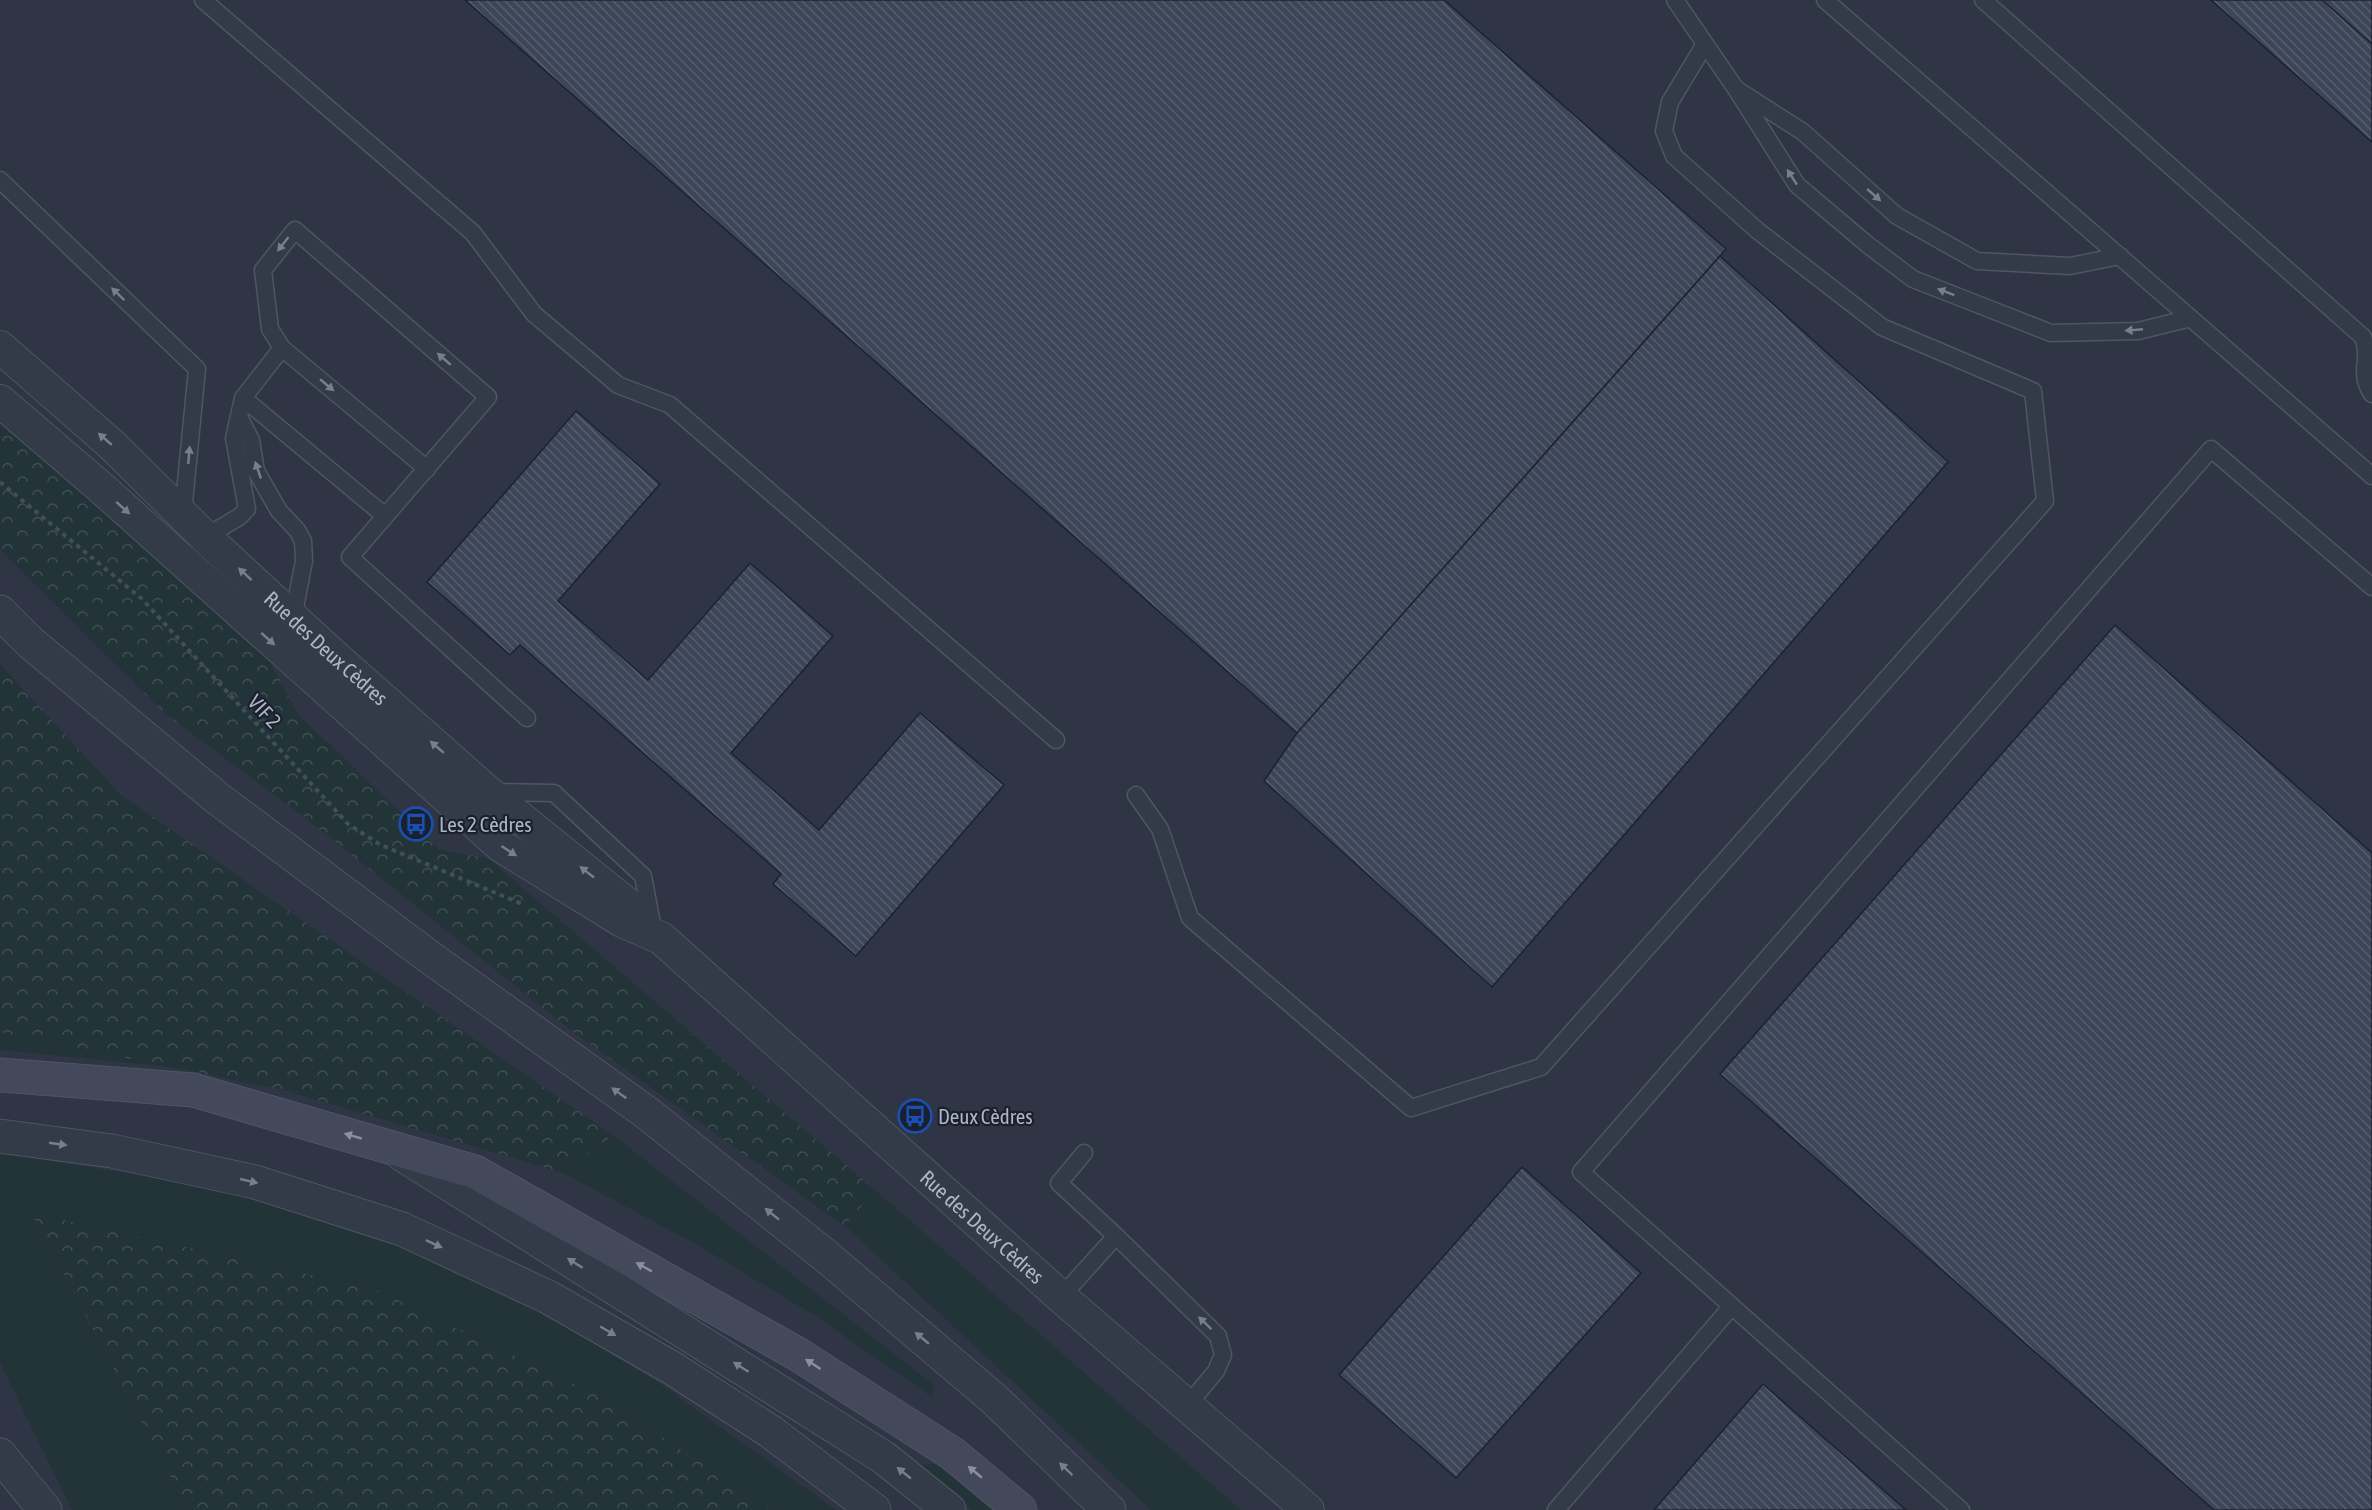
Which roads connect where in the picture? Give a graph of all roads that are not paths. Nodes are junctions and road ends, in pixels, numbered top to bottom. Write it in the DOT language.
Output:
graph roads {
  1 [pos="203,0"];
  2 [pos="1675,0"];
  3 [pos="1826,0"];
  4 [pos="1983,0"];
  5 [pos="1705,44"];
  6 [pos="1736,88"];
  7 [pos="0,180"];
  8 [pos="2120,256"];
  9 [pos="2191,318"];
  10 [pos="0,347"];
  11 [pos="282,348"];
  12 [pos="2372,394"];
  13 [pos="243,398"];
  14 [pos="0,401"];
  15 [pos="240,419"];
  16 [pos="426,469"];
  17 [pos="2372,476"];
  18 [pos="247,509"];
  19 [pos="279,511"];
  20 [pos="183,513"];
  21 [pos="385,516"];
  22 [pos="205,537"];
  23 [pos="2372,587"];
  24 [pos="0,612"];
  25 [pos="293,618"];
  26 [pos="528,718"];
  27 [pos="1056,740"];
  28 [pos="488,792"];
  29 [pos="1136,795"];
  30 [pos="656,931"];
  31 [pos="0,1075"];
  32 [pos="0,1136"];
  33 [pos="390,1147"];
  34 [pos="1084,1153"];
  35 [pos="1116,1236"];
  36 [pos="1061,1297"];
  37 [pos="1732,1306"];
  38 [pos="1187,1406"];
  39 [pos="0,1455"];
  40 [pos="0,1466"];
  41 [pos="24,1510"];
  42 [pos="45,1510"];
  43 [pos="874,1510"];
  44 [pos="950,1510"];
  45 [pos="1020,1510"];
  46 [pos="1108,1510"];
  47 [pos="1308,1510"];
  48 [pos="1556,1510"];
  49 [pos="1961,1510"];
  1 -- 27 [label="lane"];
  2 -- 5 [label="lane"];
  3 -- 8 [label="lane"];
  4 -- 12 [label="lane"];
  5 -- 6 [label="lane"];
  5 -- 29 [label="lane"];
  6 -- 8 [label="lane, one-way"];
  9 -- 6 [label="lane, one-way"];
  20 -- 7 [label="lane, one-way"];
  8 -- 9 [label="lane"];
  9 -- 17 [label="lane"];
  20 -- 10 [label="street, Rue des Deux Cèdres, one-way"];
  11 -- 13 [label="lane"];
  11 -- 16 [label="lane, one-way"];
  16 -- 11 [label="lane, one-way"];
  13 -- 15 [label="lane"];
  13 -- 21 [label="lane"];
  14 -- 30 [label="street, Rue des Deux Cèdres, one-way"];
  15 -- 18 [label="lane"];
  19 -- 15 [label="lane, one-way"];
  16 -- 21 [label="lane"];
  18 -- 19 [label="lane"];
  18 -- 22 [label="lane"];
  19 -- 25 [label="lane"];
  20 -- 22 [label="street, Rue des Deux Cèdres"];
  21 -- 26 [label="lane"];
  25 -- 22 [label="street, Rue des Deux Cèdres, one-way"];
  23 -- 37 [label="lane"];
  46 -- 24 [label="street, one-way"];
  28 -- 25 [label="street, Rue des Deux Cèdres, one-way"];
  30 -- 28 [label="street, Rue des Deux Cèdres, one-way"];
  28 -- 30 [label="lane"];
  30 -- 36 [label="street, Rue des Deux Cèdres"];
  33 -- 31 [label="main road, one-way"];
  32 -- 43 [label="street, one-way"];
  44 -- 33 [label="street, one-way"];
  45 -- 33 [label="main road, one-way"];
  34 -- 35 [label="lane"];
  35 -- 36 [label="lane"];
  38 -- 35 [label="lane, one-way"];
  36 -- 38 [label="street, Rue des Deux Cèdres"];
  37 -- 48 [label="lane"];
  37 -- 49 [label="lane"];
  38 -- 47 [label="street, Rue des Deux Cèdres"];
  39 -- 42 [label="street"];
  40 -- 41 [label="street"];
}
